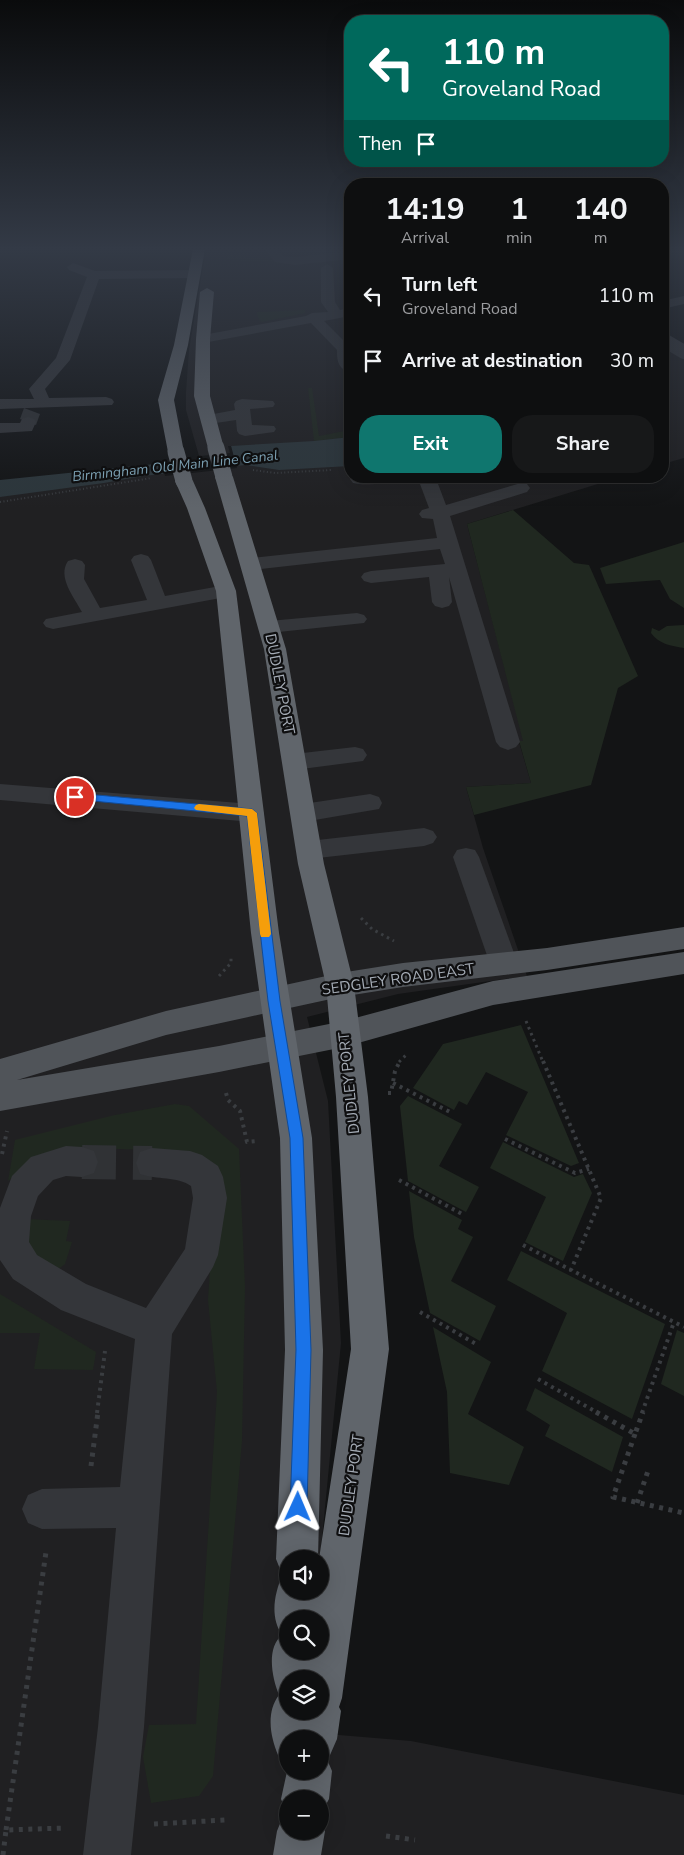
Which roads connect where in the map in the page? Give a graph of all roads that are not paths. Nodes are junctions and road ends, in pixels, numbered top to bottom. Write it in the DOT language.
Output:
graph roads {
  1 [pos="72,336"];
  2 [pos="183,336"];
  3 [pos="194,336"];
  4 [pos="203,336"];
  5 [pos="221,336"];
  6 [pos="330,336"];
  7 [pos="203,339"];
  8 [pos="669,343"];
  9 [pos="344,349"];
  10 [pos="344,349"];
  11 [pos="684,352"];
  12 [pos="178,358"];
  13 [pos="344,362"];
  14 [pos="106,402"];
  15 [pos="0,404"];
  16 [pos="267,404"];
  17 [pos="34,410"];
  18 [pos="243,414"];
  19 [pos="208,419"];
  20 [pos="0,428"];
  21 [pos="268,429"];
  22 [pos="428,483"];
  23 [pos="521,488"];
  24 [pos="434,513"];
  25 [pos="448,543"];
  26 [pos="141,560"];
  27 [pos="251,564"];
  28 [pos="75,565"];
  29 [pos="447,570"];
  30 [pos="371,577"];
  31 [pos="226,591"];
  32 [pos="442,602"];
  33 [pos="158,603"];
  34 [pos="94,615"];
  35 [pos="357,619"];
  36 [pos="54,623"];
  37 [pos="269,628"];
  38 [pos="497,725"];
  39 [pos="355,755"];
  40 [pos="294,762"];
  41 [pos="0,792"];
  42 [pos="370,803"];
  43 [pos="252,813"];
  44 [pos="303,813"];
  45 [pos="424,837"];
  46 [pos="309,850"];
  47 [pos="466,857"];
  48 [pos="684,938"];
  49 [pos="684,962"];
  50 [pos="504,964"];
  51 [pos="340,985"];
  52 [pos="274,1001"];
  53 [pos="344,1034"];
  54 [pos="280,1046"];
  55 [pos="0,1072"];
  56 [pos="0,1097"];
  57 [pos="82,1162"];
  58 [pos="152,1163"];
  59 [pos="154,1329"];
  60 [pos="138,1507"];
  61 [pos="42,1509"];
  62 [pos="297,1550"];
  63 [pos="324,1670"];
  64 [pos="292,1840"];
  65 [pos="300,1840"];
  66 [pos="107,1855"];
  67 [pos="292,1855"];
  68 [pos="297,1855"];
  1 -- 17 [label="street"];
  2 -- 12 [label="highway"];
  3 -- 7 [label="highway"];
  4 -- 7 [label="highway"];
  5 -- 7 [label="street"];
  6 -- 9 [label="street"];
  7 -- 12 [label="highway"];
  7 -- 19 [label="highway"];
  8 -- 11 [label="street, bridge"];
  10 -- 13 [label="street"];
  12 -- 31 [label="highway, bridge"];
  14 -- 17 [label="street"];
  15 -- 17 [label="street"];
  16 -- 18 [label="street"];
  17 -- 20 [label="street"];
  18 -- 19 [label="street"];
  18 -- 21 [label="street"];
  19 -- 27 [label="highway, DUDLEY PORT, bridge"];
  22 -- 24 [label="street"];
  23 -- 24 [label="street"];
  24 -- 25 [label="street"];
  25 -- 27 [label="street"];
  25 -- 29 [label="street"];
  26 -- 33 [label="street"];
  27 -- 37 [label="highway, DUDLEY PORT"];
  28 -- 34 [label="street"];
  29 -- 30 [label="street"];
  29 -- 32 [label="street"];
  29 -- 38 [label="street"];
  31 -- 33 [label="street"];
  31 -- 43 [label="highway"];
  33 -- 34 [label="street"];
  34 -- 36 [label="street"];
  35 -- 37 [label="street"];
  37 -- 40 [label="highway, DUDLEY PORT"];
  39 -- 40 [label="street"];
  40 -- 44 [label="highway, DUDLEY PORT"];
  41 -- 43 [label="street"];
  42 -- 44 [label="street"];
  43 -- 52 [label="highway"];
  44 -- 46 [label="highway, DUDLEY PORT"];
  45 -- 46 [label="street"];
  46 -- 51 [label="highway, DUDLEY PORT"];
  47 -- 50 [label="street"];
  48 -- 50 [label="main road, SEDGLEY ROAD EAST"];
  49 -- 53 [label="main road, SEDGLEY ROAD EAST"];
  50 -- 51 [label="main road, SEDGLEY ROAD EAST"];
  51 -- 52 [label="main road, SEDGLEY ROAD EAST"];
  51 -- 53 [label="highway, DUDLEY PORT"];
  52 -- 54 [label="highway"];
  52 -- 55 [label="main road, SEDGLEY ROAD EAST"];
  53 -- 54 [label="main road, SEDGLEY ROAD EAST"];
  53 -- 63 [label="highway, DUDLEY PORT"];
  54 -- 56 [label="main road, SEDGLEY ROAD EAST"];
  54 -- 62 [label="highway"];
  57 -- 59 [label="street"];
  58 -- 59 [label="street"];
  59 -- 60 [label="street"];
  60 -- 61 [label="street"];
  60 -- 66 [label="street"];
  64 -- 67 [label="highway"];
  65 -- 68 [label="highway"];
}
